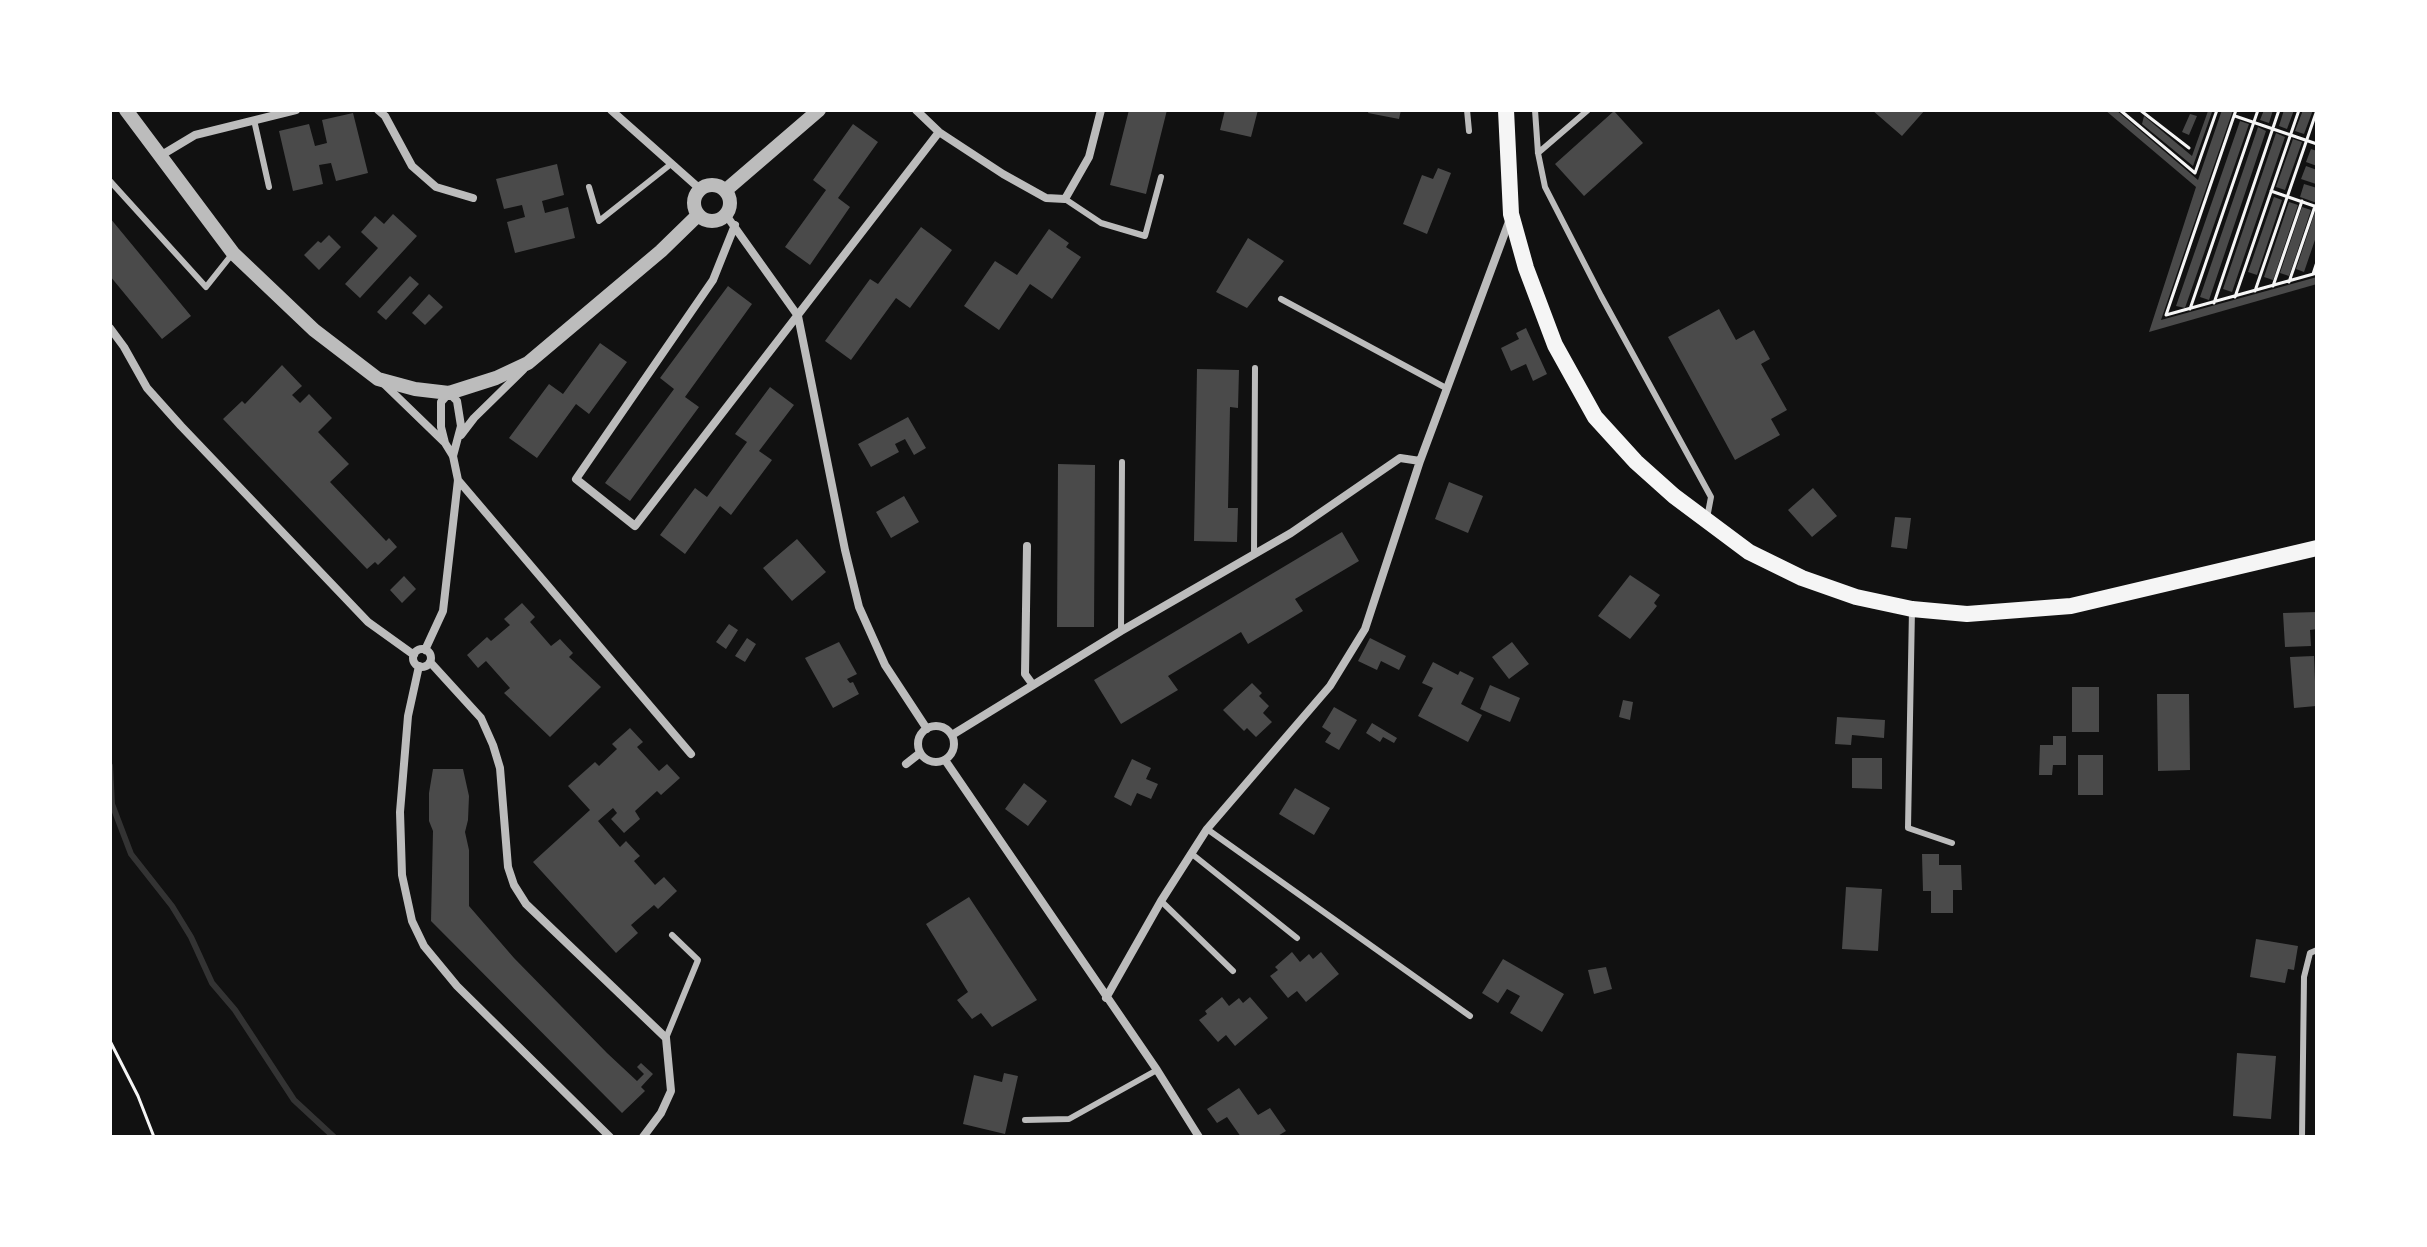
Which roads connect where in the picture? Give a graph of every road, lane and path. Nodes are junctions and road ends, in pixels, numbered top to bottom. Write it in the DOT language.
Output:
graph roads {
  1 [pos="126,110"];
  2 [pos="136,110"];
  3 [pos="378,110"];
  4 [pos="611,110"];
  5 [pos="819,110"];
  6 [pos="916,110"];
  7 [pos="1101,110"];
  8 [pos="1467,110"];
  9 [pos="1506,110"];
  10 [pos="1535,110"];
  11 [pos="1588,110"];
  12 [pos="2120,110"];
  13 [pos="2140,110"];
  14 [pos="2217,110"];
  15 [pos="2236,110"];
  16 [pos="2258,110"];
  17 [pos="2279,110"];
  18 [pos="2299,110"];
  19 [pos="2317,110"];
  20 [pos="289,111"];
  21 [pos="2235,116"];
  22 [pos="254,120"];
  23 [pos="2254,122"];
  24 [pos="2273,129"];
  25 [pos="1469,131"];
  26 [pos="939,132"];
  27 [pos="2291,135"];
  28 [pos="147,137"];
  29 [pos="2307,140"];
  30 [pos="2317,144"];
  31 [pos="2189,148"];
  32 [pos="1538,153"];
  33 [pos="160,156"];
  34 [pos="671,164"];
  35 [pos="1161,177"];
  36 [pos="110,181"];
  37 [pos="269,187"];
  38 [pos="589,187"];
  39 [pos="700,189"];
  40 [pos="726,190"];
  41 [pos="2271,191"];
  42 [pos="2287,197"];
  43 [pos="473,198"];
  44 [pos="1065,199"];
  45 [pos="2302,201"];
  46 [pos="2316,206"];
  47 [pos="1511,214"];
  48 [pos="698,215"];
  49 [pos="730,220"];
  50 [pos="233,253"];
  51 [pos="2317,262"];
  52 [pos="2315,274"];
  53 [pos="2289,282"];
  54 [pos="2273,286"];
  55 [pos="2255,291"];
  56 [pos="2235,297"];
  57 [pos="1281,299"];
  58 [pos="2214,303"];
  59 [pos="2190,309"];
  60 [pos="798,316"];
  61 [pos="110,328"];
  62 [pos="528,363"];
  63 [pos="1255,368"];
  64 [pos="378,379"];
  65 [pos="1446,388"];
  66 [pos="449,393"];
  67 [pos="458,440"];
  68 [pos="445,443"];
  69 [pos="453,456"];
  70 [pos="1420,461"];
  71 [pos="1122,462"];
  72 [pos="458,480"];
  73 [pos="1706,521"];
  74 [pos="1027,546"];
  75 [pos="2317,548"];
  76 [pos="1254,554"];
  77 [pos="1912,609"];
  78 [pos="1121,631"];
  79 [pos="425,650"];
  80 [pos="414,655"];
  81 [pos="430,662"];
  82 [pos="419,666"];
  83 [pos="1033,685"];
  84 [pos="927,729"];
  85 [pos="952,735"];
  86 [pos="920,753"];
  87 [pos="691,754"];
  88 [pos="945,760"];
  89 [pos="906,764"];
  90 [pos="1207,829"];
  91 [pos="1952,843"];
  92 [pos="1192,854"];
  93 [pos="1161,901"];
  94 [pos="672,935"];
  95 [pos="1297,938"];
  96 [pos="2317,950"];
  97 [pos="1233,971"];
  98 [pos="1106,998"];
  99 [pos="1470,1016"];
  100 [pos="666,1038"];
  101 [pos="110,1041"];
  102 [pos="1157,1070"];
  103 [pos="1025,1120"];
  104 [pos="154,1137"];
  105 [pos="610,1137"];
  106 [pos="643,1137"];
  107 [pos="1199,1137"];
  108 [pos="2302,1137"];
  1 -- 28 [label="street"];
  2 -- 28 [label="street"];
  3 -- 43 [label="street"];
  4 -- 34 [label="street"];
  5 -- 40 [label="street"];
  6 -- 26 [label="street"];
  7 -- 44 [label="street"];
  8 -- 25 [label="lane"];
  9 -- 47 [label="main road"];
  10 -- 32 [label="lane"];
  11 -- 32 [label="lane"];
  12 -- 14 [label="path"];
  13 -- 31 [label="path"];
  15 -- 21 [label="path"];
  16 -- 23 [label="path"];
  17 -- 24 [label="path"];
  18 -- 27 [label="path"];
  19 -- 29 [label="path"];
  20 -- 22 [label="street"];
  21 -- 23 [label="path"];
  21 -- 59 [label="path"];
  22 -- 33 [label="street"];
  22 -- 37 [label="lane"];
  23 -- 24 [label="path"];
  23 -- 59 [label="path"];
  24 -- 27 [label="path"];
  24 -- 58 [label="path"];
  26 -- 44 [label="street"];
  26 -- 60 [label="street"];
  27 -- 29 [label="path"];
  27 -- 41 [label="path"];
  28 -- 33 [label="street"];
  29 -- 30 [label="path"];
  29 -- 42 [label="path"];
  32 -- 73 [label="lane"];
  33 -- 50 [label="street"];
  34 -- 38 [label="lane"];
  34 -- 39 [label="street"];
  35 -- 44 [label="lane"];
  36 -- 50 [label="lane"];
  39 -- 40 [label="street"];
  39 -- 48 [label="street"];
  40 -- 49 [label="street"];
  41 -- 42 [label="path"];
  41 -- 56 [label="path"];
  42 -- 45 [label="path"];
  42 -- 55 [label="path"];
  45 -- 46 [label="path"];
  45 -- 54 [label="path"];
  46 -- 53 [label="path"];
  47 -- 65 [label="street"];
  47 -- 73 [label="main road"];
  48 -- 49 [label="street"];
  48 -- 62 [label="street"];
  49 -- 60 [label="street"];
  49 -- 60 [label="street"];
  50 -- 64 [label="street"];
  51 -- 52 [label="path"];
  52 -- 53 [label="path"];
  53 -- 54 [label="path"];
  54 -- 55 [label="path"];
  55 -- 56 [label="path"];
  56 -- 58 [label="path"];
  57 -- 65 [label="lane"];
  58 -- 59 [label="path"];
  60 -- 84 [label="street"];
  61 -- 80 [label="street"];
  62 -- 66 [label="street"];
  62 -- 67 [label="street"];
  63 -- 76 [label="lane"];
  64 -- 66 [label="street"];
  64 -- 68 [label="street"];
  65 -- 70 [label="street"];
  66 -- 67 [label="street"];
  66 -- 68 [label="street"];
  67 -- 69 [label="street"];
  68 -- 69 [label="street"];
  69 -- 72 [label="street"];
  70 -- 76 [label="street"];
  70 -- 90 [label="street"];
  71 -- 78 [label="lane"];
  72 -- 79 [label="street"];
  72 -- 87 [label="street"];
  73 -- 77 [label="main road"];
  74 -- 83 [label="street"];
  75 -- 77 [label="main road"];
  76 -- 78 [label="street"];
  77 -- 91 [label="lane"];
  78 -- 83 [label="street"];
  79 -- 80 [label="street"];
  79 -- 81 [label="street"];
  80 -- 82 [label="street"];
  81 -- 82 [label="street"];
  81 -- 100 [label="street"];
  82 -- 105 [label="street"];
  83 -- 85 [label="street"];
  84 -- 85 [label="street"];
  84 -- 86 [label="street"];
  85 -- 88 [label="street"];
  86 -- 88 [label="street"];
  86 -- 89 [label="street"];
  88 -- 98 [label="street"];
  90 -- 92 [label="street"];
  90 -- 99 [label="lane"];
  92 -- 93 [label="street"];
  92 -- 95 [label="lane"];
  93 -- 97 [label="lane"];
  93 -- 98 [label="street"];
  94 -- 100 [label="lane"];
  96 -- 108 [label="lane"];
  98 -- 102 [label="street"];
  100 -- 106 [label="street"];
  101 -- 104 [label="path"];
  102 -- 103 [label="lane"];
  102 -- 107 [label="street"];
}
